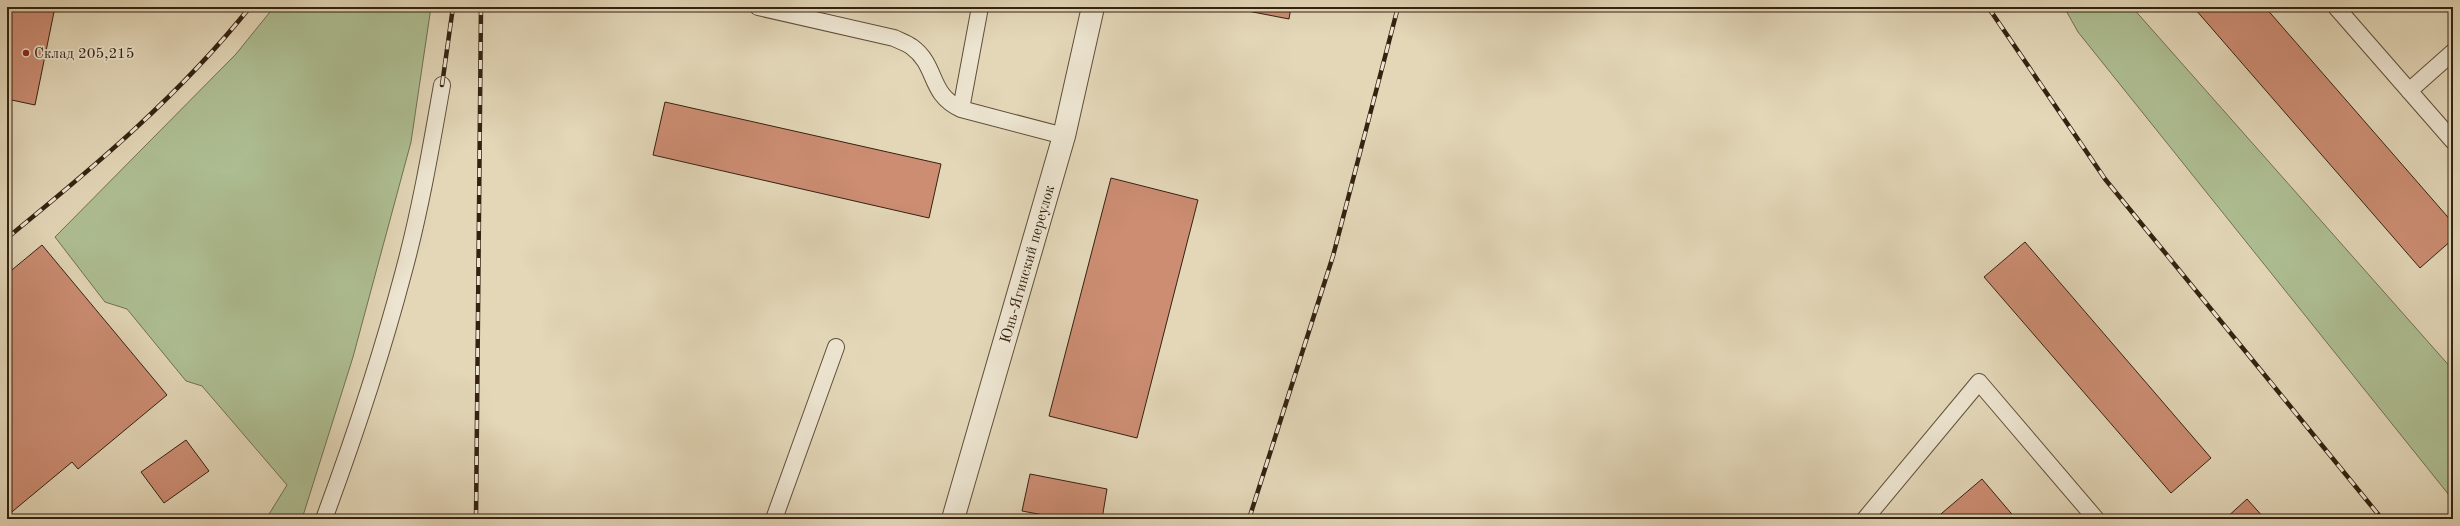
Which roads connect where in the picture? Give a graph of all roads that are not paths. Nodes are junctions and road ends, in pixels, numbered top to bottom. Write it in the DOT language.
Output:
graph roads {
  1 [pos="758,7"];
  2 [pos="980,7"];
  3 [pos="1093,7"];
  4 [pos="2336,7"];
  5 [pos="2453,52"];
  6 [pos="442,85"];
  7 [pos="2409,91"];
  8 [pos="961,109"];
  9 [pos="1064,136"];
  10 [pos="2453,141"];
  11 [pos="836,346"];
  12 [pos="324,519"];
  13 [pos="774,519"];
  14 [pos="953,519"];
  15 [pos="1865,519"];
  16 [pos="2096,519"];
  1 -- 8 [label="lane"];
  2 -- 8 [label="lane"];
  3 -- 9 [label="street, Юнь-Ягинский переулок"];
  4 -- 7 [label="lane"];
  5 -- 7 [label="lane"];
  6 -- 12 [label="lane"];
  7 -- 10 [label="lane"];
  8 -- 9 [label="lane"];
  9 -- 14 [label="street, Юнь-Ягинский переулок"];
  11 -- 13 [label="lane"];
  15 -- 16 [label="lane"];
}
